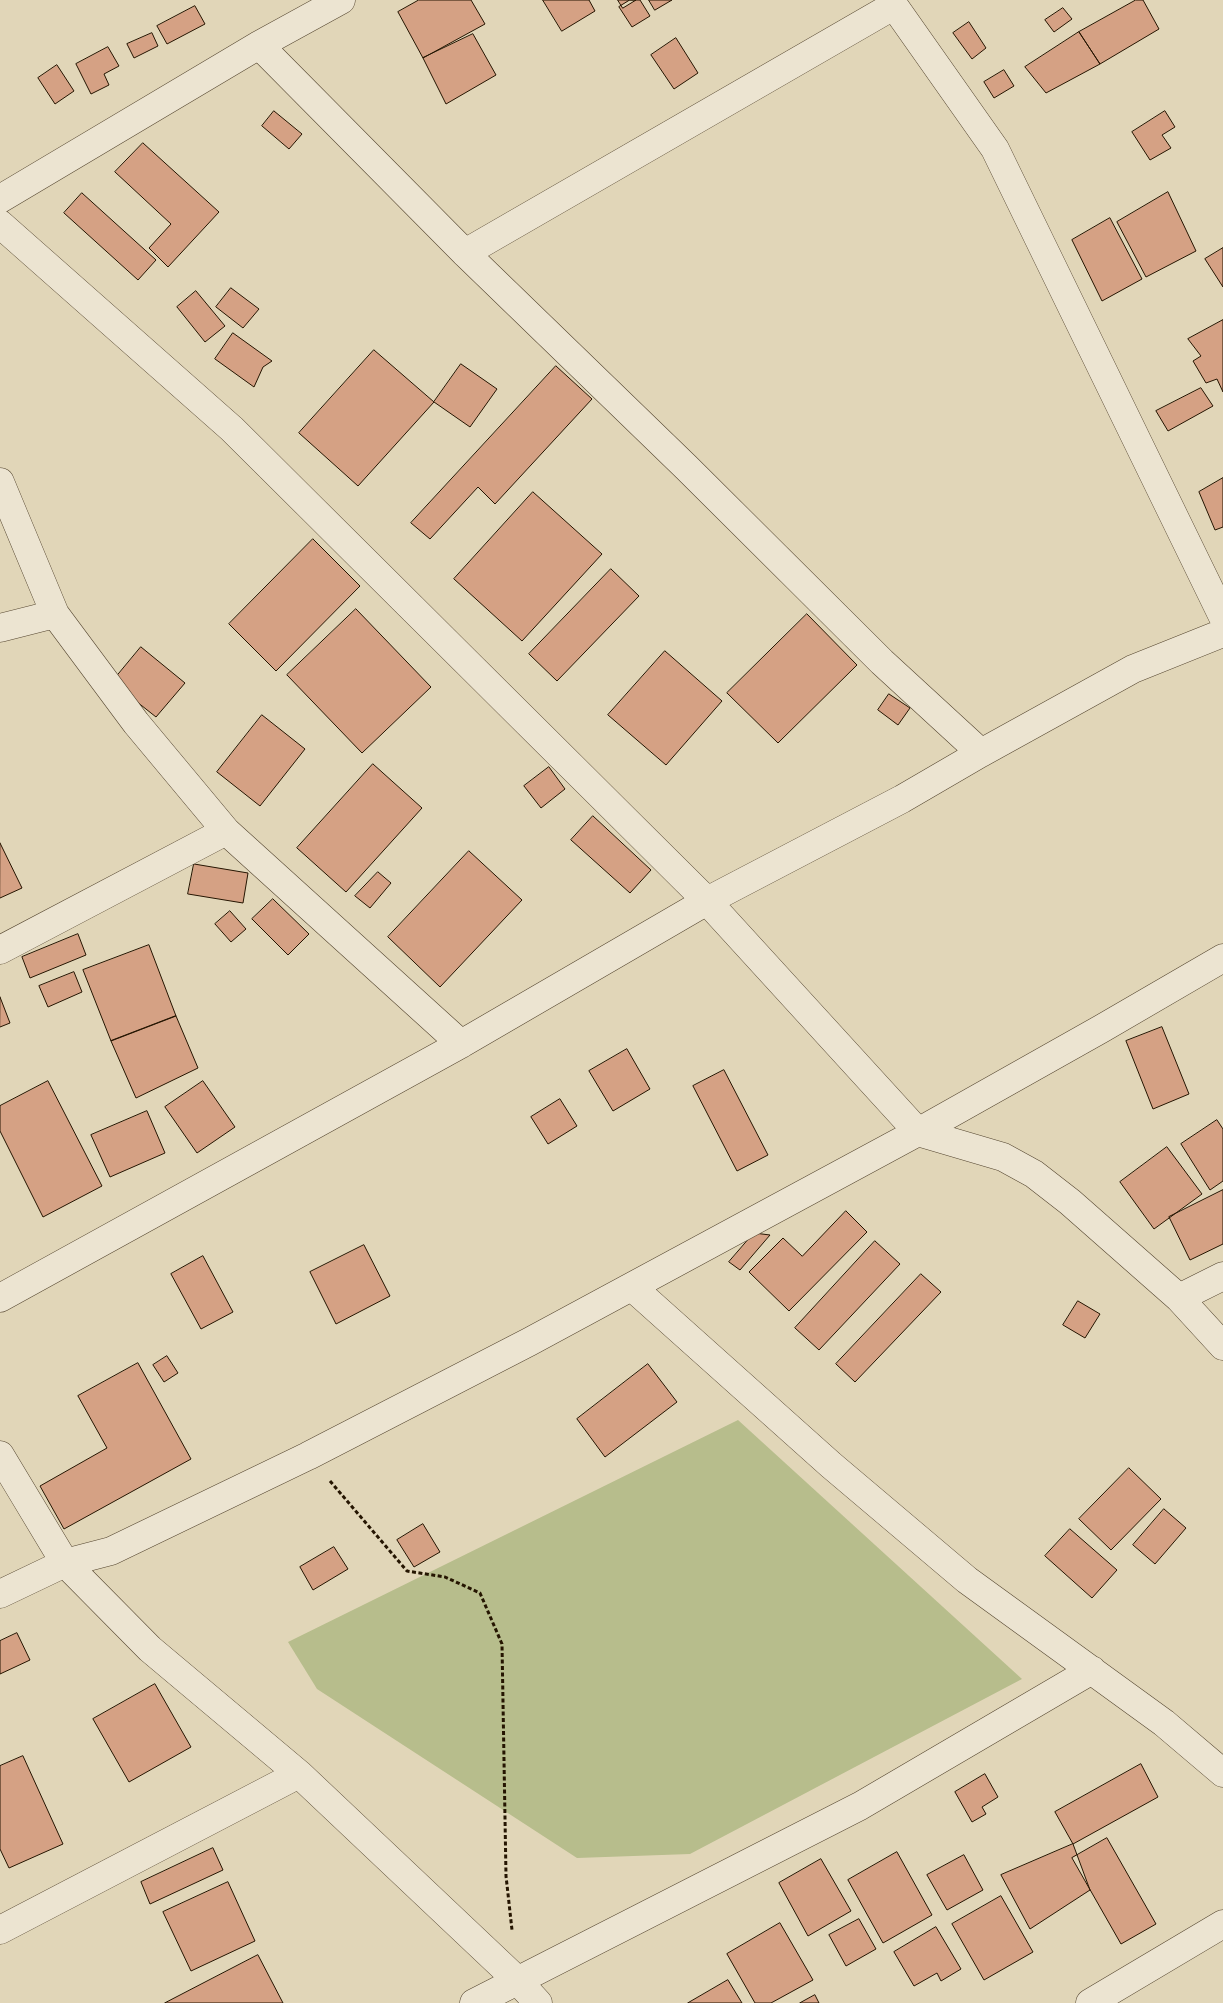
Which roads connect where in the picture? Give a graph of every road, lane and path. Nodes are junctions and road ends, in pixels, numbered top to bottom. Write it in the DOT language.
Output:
graph roads {
  1 [pos="340,0"];
  2 [pos="892,3"];
  3 [pos="260,45"];
  4 [pos="0,199"];
  5 [pos="0,224"];
  6 [pos="465,253"];
  7 [pos="0,482"];
  8 [pos="55,614"];
  9 [pos="1223,617"];
  10 [pos="0,628"];
  11 [pos="1223,633"];
  12 [pos="981,752"];
  13 [pos="226,831"];
  14 [pos="707,901"];
  15 [pos="0,950"];
  16 [pos="1223,958"];
  17 [pos="461,1044"];
  18 [pos="918,1132"];
  19 [pos="1223,1276"];
  20 [pos="632,1287"];
  21 [pos="0,1298"];
  22 [pos="1179,1298"];
  23 [pos="1223,1346"];
  24 [pos="0,1454"];
  25 [pos="308,1456"];
  26 [pos="65,1563"];
  27 [pos="0,1594"];
  28 [pos="1092,1670"];
  29 [pos="299,1774"];
  30 [pos="1223,1774"];
  31 [pos="1223,1924"];
  32 [pos="0,1930"];
  33 [pos="517,1980"];
  34 [pos="474,2003"];
  35 [pos="538,2003"];
  36 [pos="1090,2003"];
  1 -- 3 [label="street"];
  2 -- 6 [label="street"];
  2 -- 9 [label="street"];
  3 -- 4 [label="street"];
  3 -- 6 [label="street"];
  5 -- 14 [label="street"];
  6 -- 12 [label="street"];
  7 -- 8 [label="street"];
  8 -- 10 [label="street"];
  8 -- 13 [label="street"];
  11 -- 12 [label="street"];
  12 -- 14 [label="street"];
  13 -- 15 [label="street"];
  13 -- 17 [label="street"];
  14 -- 17 [label="street"];
  14 -- 18 [label="street"];
  16 -- 18 [label="street"];
  17 -- 21 [label="street"];
  18 -- 20 [label="street"];
  18 -- 22 [label="street"];
  19 -- 22 [label="street"];
  20 -- 25 [label="street"];
  20 -- 28 [label="street"];
  22 -- 23 [label="street"];
  24 -- 26 [label="street"];
  25 -- 26 [label="street"];
  25 -- 33 [label="path"];
  26 -- 27 [label="street"];
  26 -- 29 [label="street"];
  28 -- 30 [label="street"];
  28 -- 33 [label="street"];
  29 -- 32 [label="street"];
  29 -- 33 [label="street"];
  31 -- 36 [label="street"];
  33 -- 34 [label="street"];
  33 -- 35 [label="street"];
}
